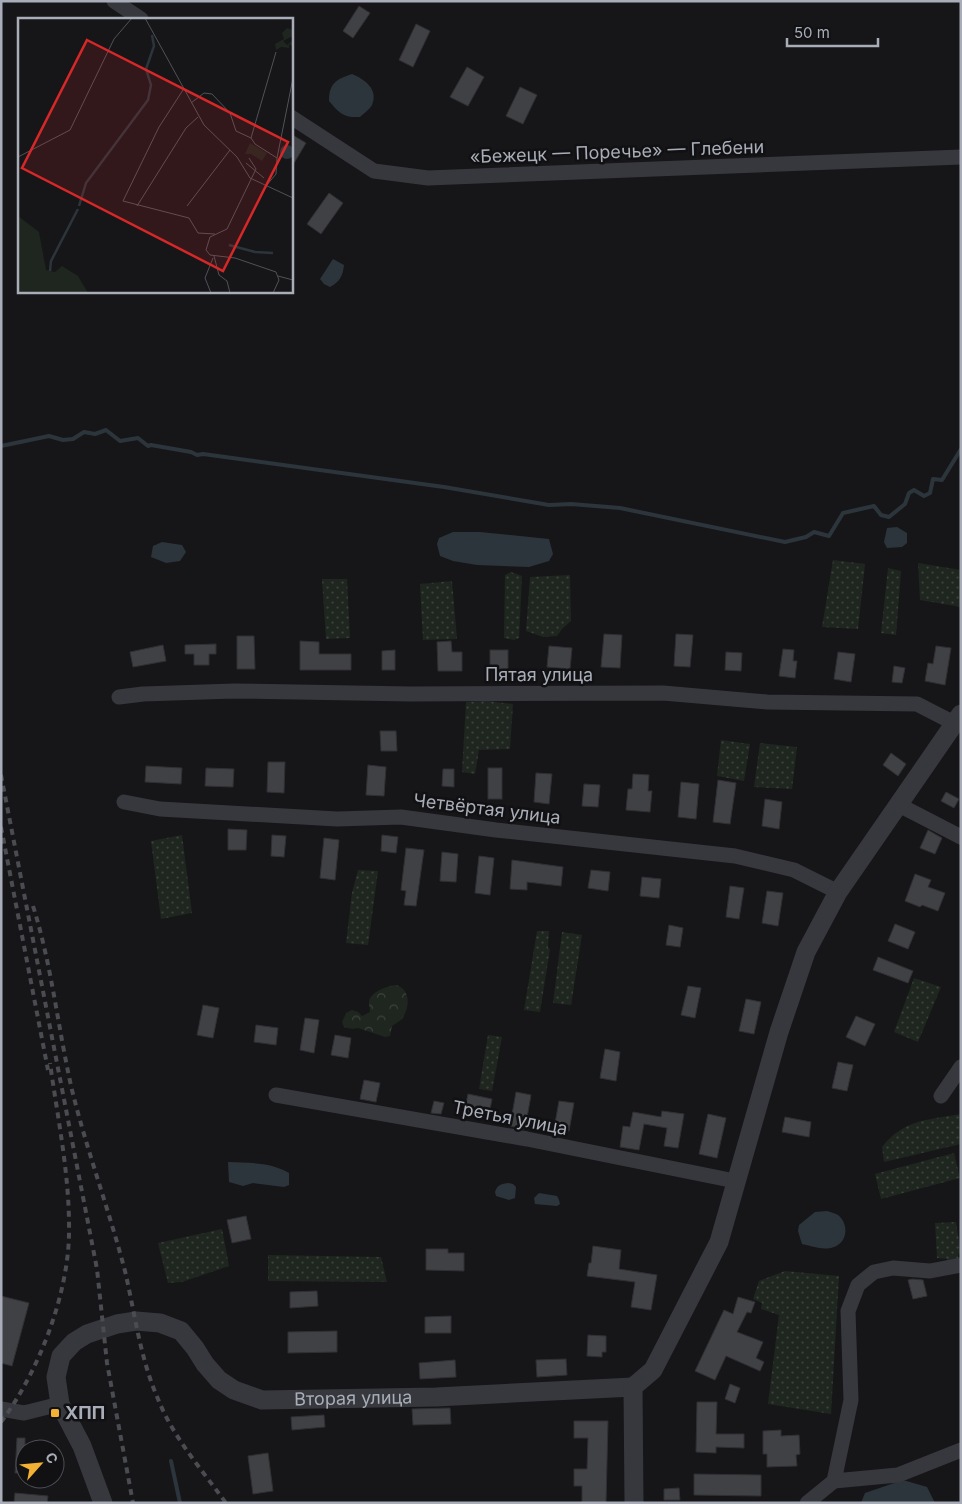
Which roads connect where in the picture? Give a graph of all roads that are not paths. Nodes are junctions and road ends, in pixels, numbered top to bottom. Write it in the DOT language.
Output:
graph roads {
  1 [pos="114,1"];
  2 [pos="140,18"];
  3 [pos="292,118"];
  4 [pos="961,157"];
  5 [pos="119,697"];
  6 [pos="958,719"];
  7 [pos="124,802"];
  8 [pos="899,805"];
  9 [pos="961,836"];
  10 [pos="838,892"];
  11 [pos="961,1067"];
  12 [pos="276,1095"];
  13 [pos="941,1096"];
  14 [pos="735,1181"];
  15 [pos="961,1265"];
  16 [pos="634,1387"];
  17 [pos="60,1404"];
  18 [pos="1,1409"];
  19 [pos="961,1450"];
  20 [pos="834,1481"];
  21 [pos="103,1503"];
  22 [pos="634,1503"];
  23 [pos="807,1503"];
  1 -- 2 [label="street"];
  3 -- 4 [label="street, «Бежецк — Поречье» — Глебени"];
  5 -- 6 [label="street, Пятая улица"];
  6 -- 8 [label="street"];
  7 -- 10 [label="street, Четвёртая улица"];
  8 -- 9 [label="street"];
  8 -- 10 [label="street"];
  10 -- 14 [label="street"];
  11 -- 13 [label="street"];
  12 -- 14 [label="street, Третья улица"];
  14 -- 16 [label="street"];
  15 -- 20 [label="street"];
  16 -- 17 [label="street, Вторая улица"];
  16 -- 22 [label="street"];
  17 -- 18 [label="street"];
  17 -- 21 [label="street, Вторая улица"];
  19 -- 20 [label="street"];
  20 -- 23 [label="street"];
}
